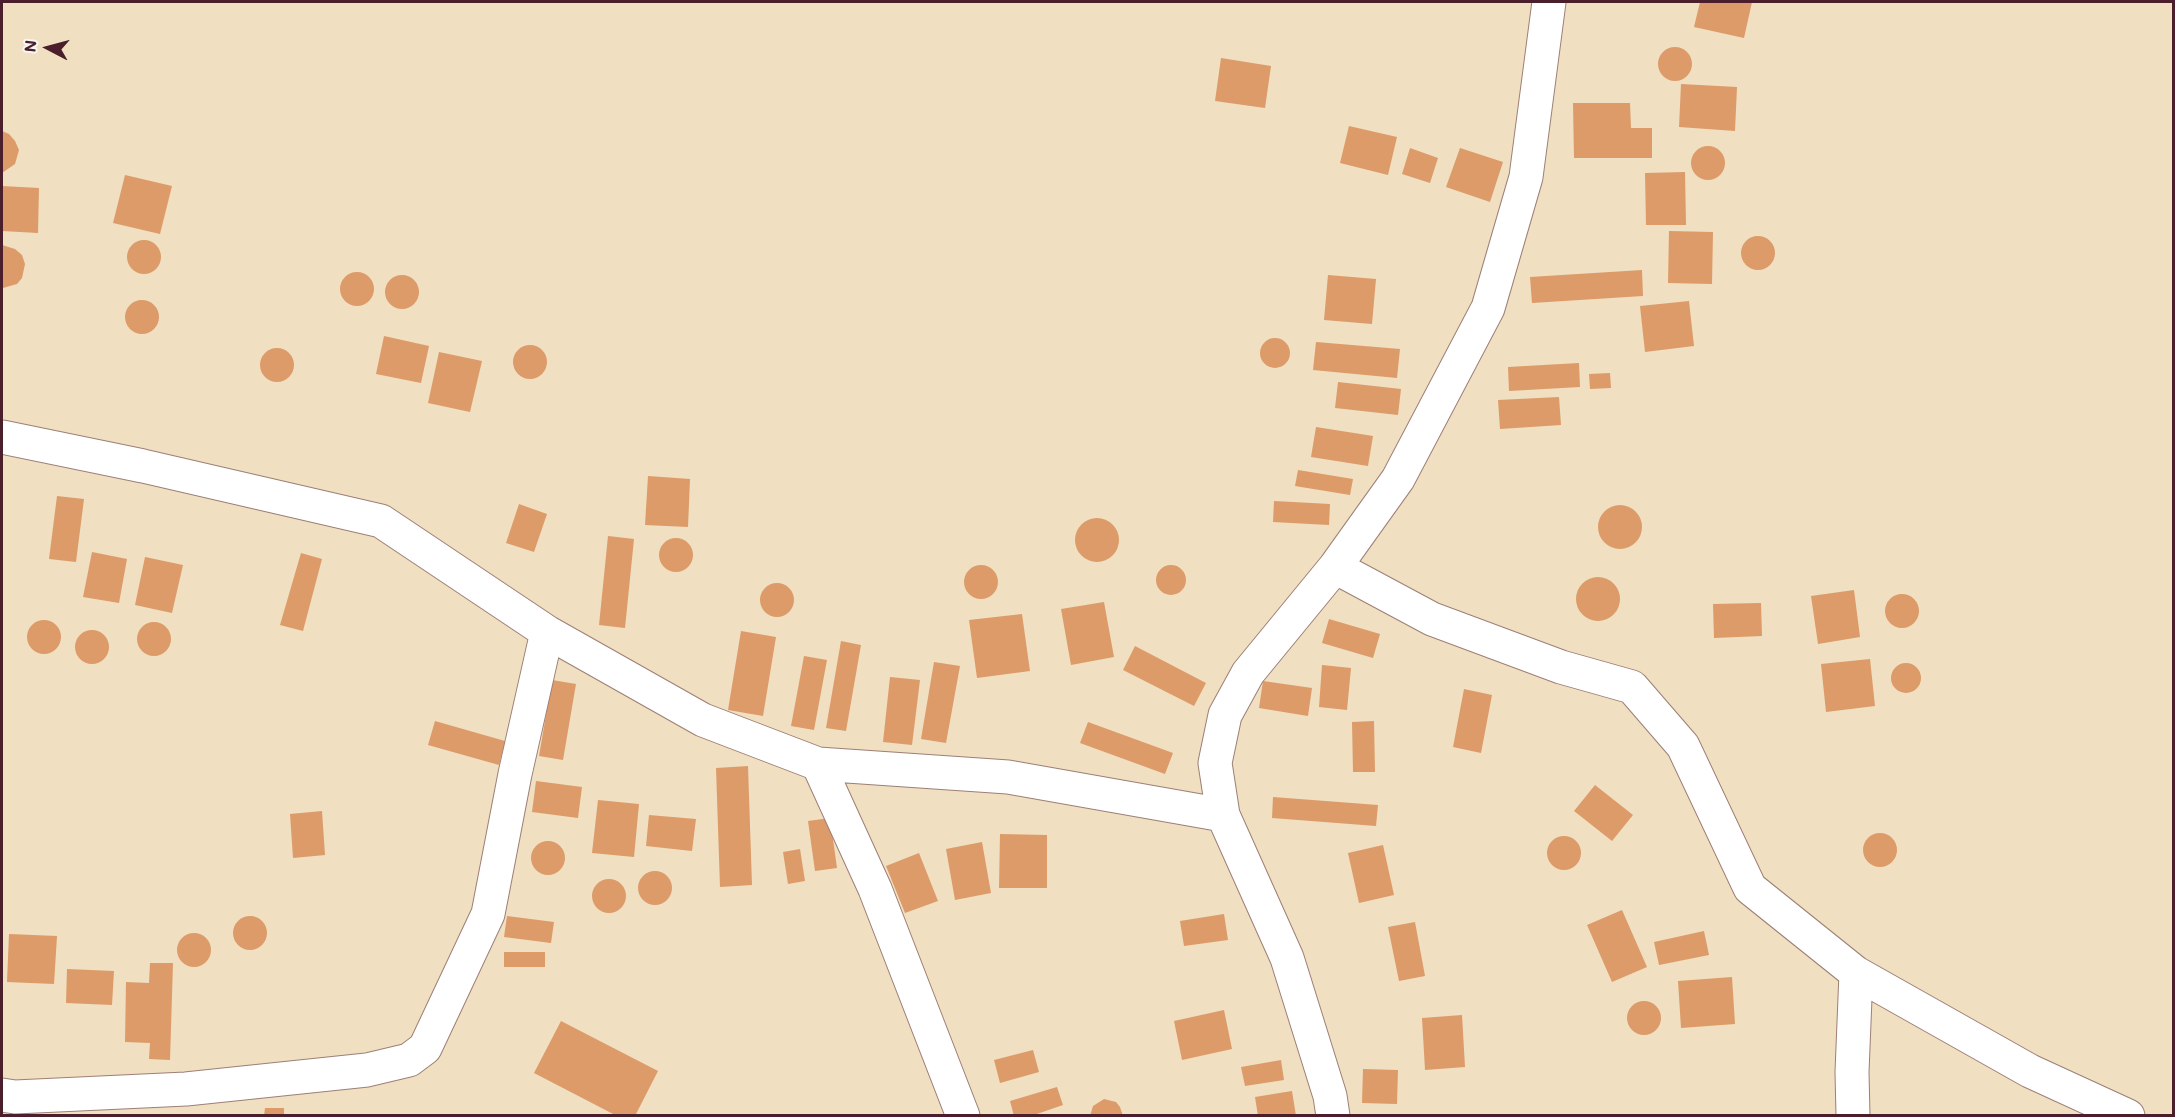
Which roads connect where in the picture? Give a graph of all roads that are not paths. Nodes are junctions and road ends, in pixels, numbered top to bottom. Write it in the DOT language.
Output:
graph roads {
  1 [pos="1549,2"];
  2 [pos="2,437"];
  3 [pos="1335,567"];
  4 [pos="547,632"];
  5 [pos="818,764"];
  6 [pos="1222,815"];
  7 [pos="1856,974"];
  8 [pos="2,1095"];
  9 [pos="963,1116"];
  10 [pos="1333,1116"];
  11 [pos="1853,1116"];
  12 [pos="2128,1116"];
  1 -- 3 [label="street"];
  2 -- 4 [label="street"];
  3 -- 6 [label="street"];
  3 -- 7 [label="street"];
  4 -- 5 [label="street"];
  4 -- 8 [label="street"];
  5 -- 6 [label="street"];
  5 -- 9 [label="street"];
  6 -- 10 [label="street"];
  7 -- 11 [label="street"];
  7 -- 12 [label="street"];
}
